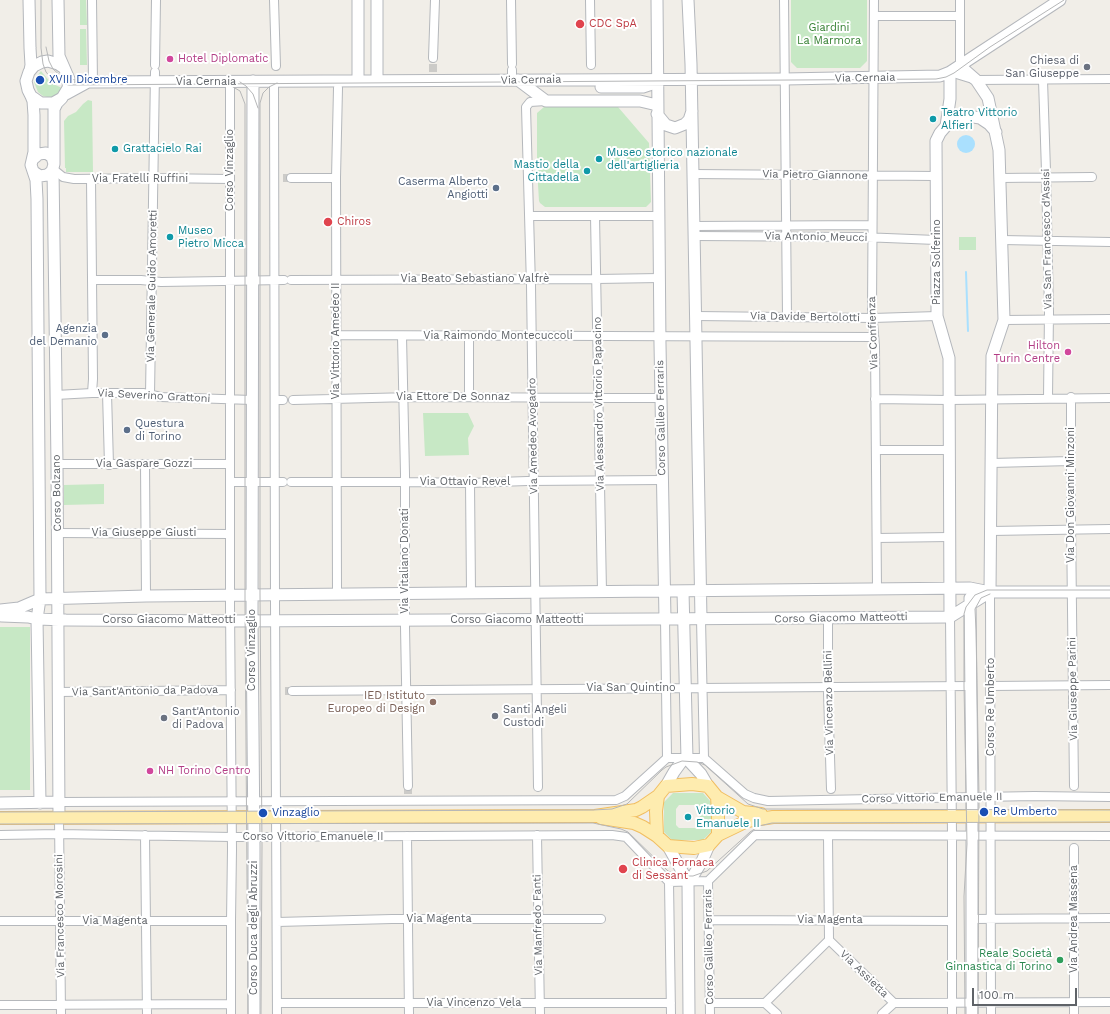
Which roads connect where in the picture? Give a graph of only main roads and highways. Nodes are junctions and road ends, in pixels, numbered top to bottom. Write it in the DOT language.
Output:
graph roads {
  1 [pos="658,796"];
  2 [pos="716,797"];
  3 [pos="595,816"];
  4 [pos="1110,816"];
  5 [pos="773,817"];
  6 [pos="0,818"];
  7 [pos="718,835"];
  8 [pos="657,836"];
  1 -- 2 [label="main road"];
  1 -- 3 [label="main road, Corso Vittorio Emanuele II"];
  1 -- 8 [label="main road"];
  2 -- 5 [label="main road, Corso Vittorio Emanuele II"];
  2 -- 7 [label="main road"];
  3 -- 6 [label="main road, Corso Vittorio Emanuele II"];
  3 -- 8 [label="main road, Corso Vittorio Emanuele II"];
  4 -- 5 [label="main road, Corso Vittorio Emanuele II"];
  5 -- 7 [label="main road, Corso Vittorio Emanuele II"];
  7 -- 8 [label="main road"];
}
